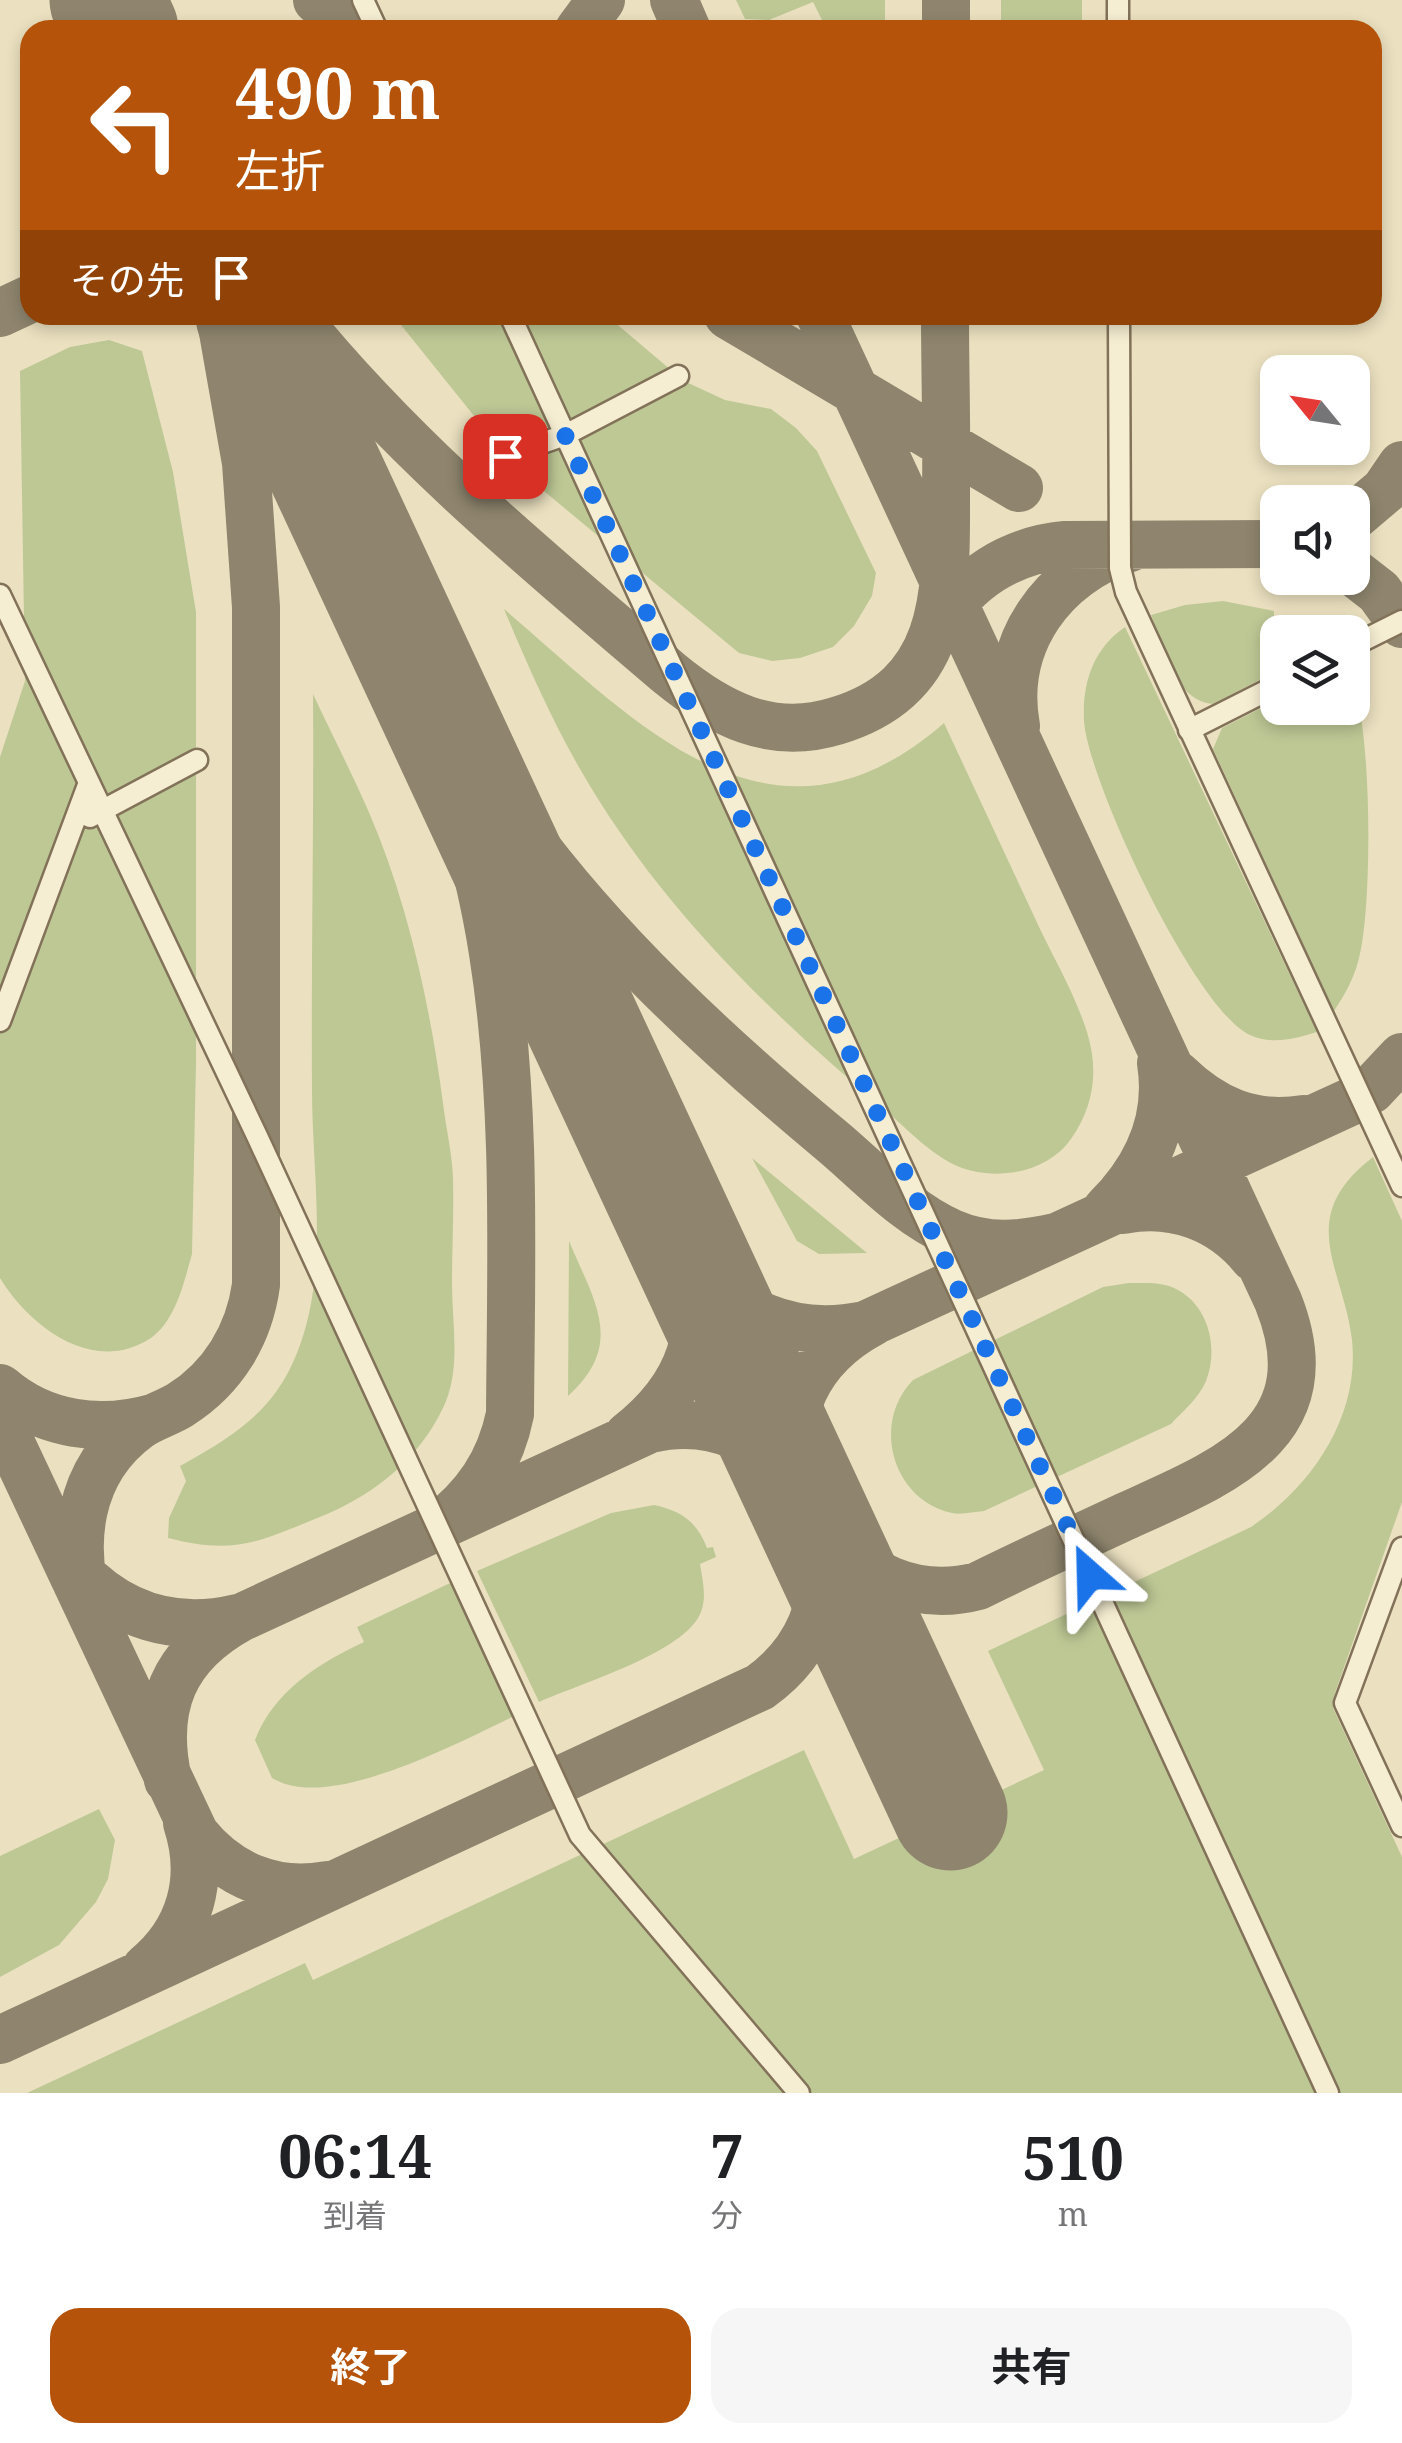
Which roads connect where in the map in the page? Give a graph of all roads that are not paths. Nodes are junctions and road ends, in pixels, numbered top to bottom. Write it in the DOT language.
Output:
graph roads {
  1 [pos="515,325"];
  2 [pos="1119,325"];
  3 [pos="678,376"];
  4 [pos="565,435"];
  5 [pos="505,456"];
  6 [pos="0,595"];
  7 [pos="1402,621"];
  8 [pos="1370,637"];
  9 [pos="1260,694"];
  10 [pos="1190,730"];
  11 [pos="197,760"];
  12 [pos="88,785"];
  13 [pos="100,811"];
  14 [pos="72,829"];
  15 [pos="0,1022"];
  16 [pos="1402,1186"];
  17 [pos="1402,1548"];
  18 [pos="1402,1826"];
  19 [pos="799,2093"];
  20 [pos="1328,2093"];
  1 -- 4 [label="lane"];
  2 -- 10 [label="lane"];
  3 -- 4 [label="lane"];
  4 -- 5 [label="lane"];
  4 -- 20 [label="lane"];
  6 -- 12 [label="lane"];
  7 -- 8 [label="lane"];
  9 -- 10 [label="lane"];
  10 -- 16 [label="lane"];
  11 -- 13 [label="lane"];
  12 -- 13 [label="lane"];
  12 -- 14 [label="lane"];
  13 -- 14 [label="lane"];
  13 -- 19 [label="lane"];
  14 -- 15 [label="lane"];
  17 -- 18 [label="lane"];
}
